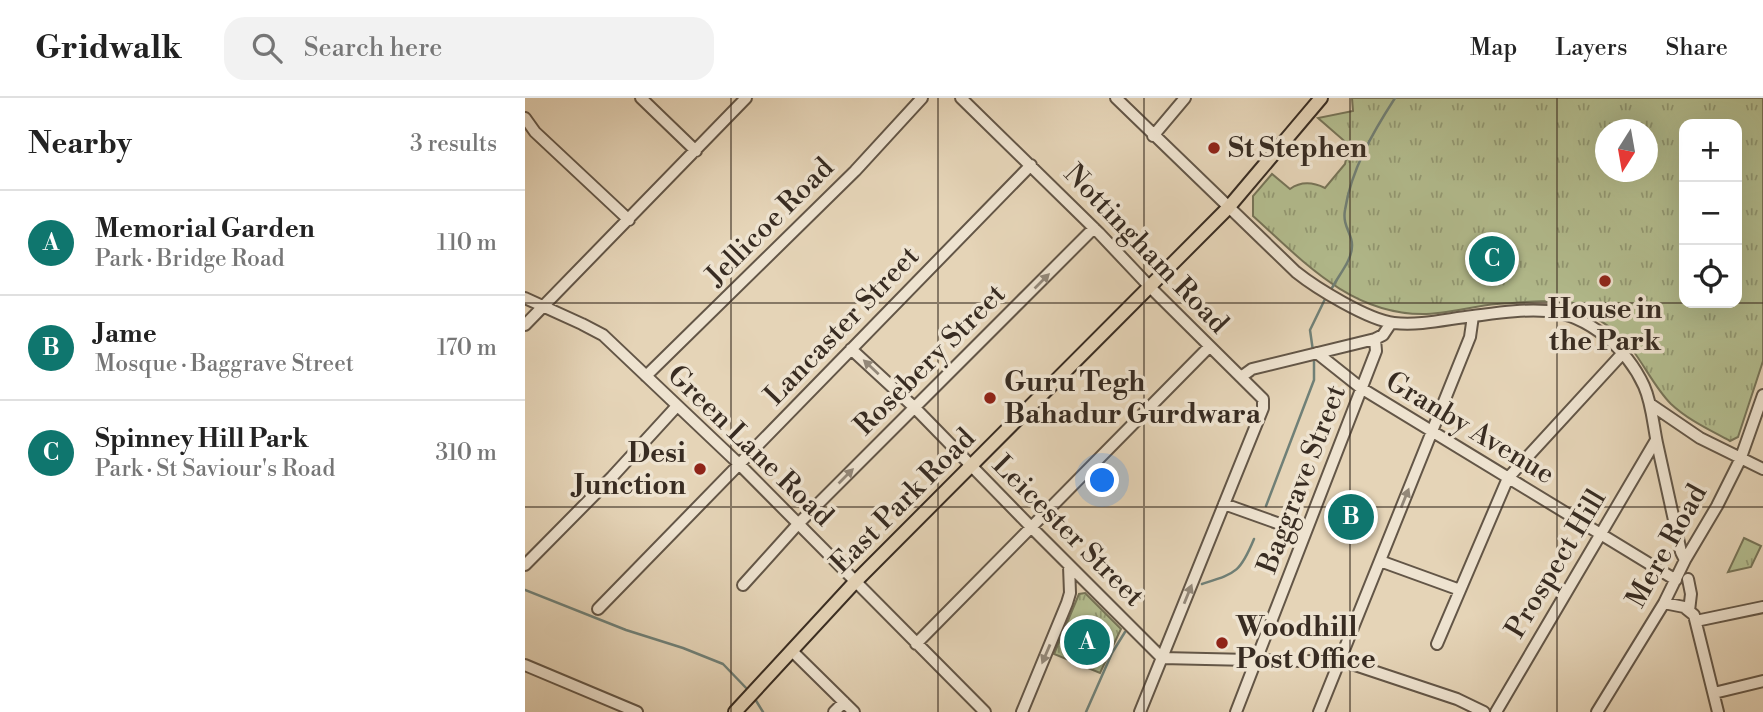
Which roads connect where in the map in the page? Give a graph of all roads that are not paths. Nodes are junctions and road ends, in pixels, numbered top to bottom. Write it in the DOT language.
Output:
graph roads {
  1 [pos="641,98"];
  2 [pos="746,98"];
  3 [pos="922,98"];
  4 [pos="961,98"];
  5 [pos="1116,98"];
  6 [pos="1185,98"];
  7 [pos="1321,98"];
  8 [pos="525,118"];
  9 [pos="1153,136"];
  10 [pos="696,151"];
  11 [pos="1031,165"];
  12 [pos="1228,208"];
  13 [pos="629,220"];
  14 [pos="1094,228"];
  15 [pos="1150,287"];
  16 [pos="525,298"];
  17 [pos="541,305"];
  18 [pos="1473,316"];
  19 [pos="1391,323"];
  20 [pos="525,325"];
  21 [pos="1375,340"];
  22 [pos="1209,347"];
  23 [pos="852,349"];
  24 [pos="1313,354"];
  25 [pos="1622,354"];
  26 [pos="646,376"];
  27 [pos="1241,377"];
  28 [pos="1361,388"];
  29 [pos="1763,395"];
  30 [pos="1650,404"];
  31 [pos="677,406"];
  32 [pos="915,408"];
  33 [pos="1432,431"];
  34 [pos="1656,440"];
  35 [pos="1740,460"];
  36 [pos="739,464"];
  37 [pos="972,467"];
  38 [pos="1763,469"];
  39 [pos="1508,478"];
  40 [pos="1224,503"];
  41 [pos="798,524"];
  42 [pos="1032,528"];
  43 [pos="1305,533"];
  44 [pos="1600,535"];
  45 [pos="1685,560"];
  46 [pos="1380,561"];
  47 [pos="525,565"];
  48 [pos="1069,566"];
  49 [pos="1688,579"];
  50 [pos="1676,580"];
  51 [pos="855,582"];
  52 [pos="743,585"];
  53 [pos="1460,590"];
  54 [pos="1664,603"];
  55 [pos="1763,607"];
  56 [pos="597,609"];
  57 [pos="1689,611"];
  58 [pos="1696,621"];
  59 [pos="916,644"];
  60 [pos="1437,644"];
  61 [pos="792,650"];
  62 [pos="1162,657"];
  63 [pos="1257,659"];
  64 [pos="1339,662"];
  65 [pos="525,665"];
  66 [pos="1763,681"];
  67 [pos="1714,693"];
  68 [pos="844,702"];
  69 [pos="637,712"];
  70 [pos="735,712"];
  71 [pos="834,712"];
  72 [pos="854,712"];
  73 [pos="985,712"];
  74 [pos="1022,712"];
  75 [pos="1140,712"];
  76 [pos="1236,712"];
  77 [pos="1319,712"];
  78 [pos="1484,712"];
  79 [pos="1496,712"];
  80 [pos="1597,712"];
  81 [pos="1718,712"];
  1 -- 10 [label="street"];
  2 -- 10 [label="street"];
  3 -- 26 [label="street, Jellicoe Road"];
  4 -- 11 [label="street, Nottingham Road"];
  5 -- 9 [label="street"];
  6 -- 9 [label="street"];
  7 -- 12 [label="main road, East Park Road"];
  8 -- 13 [label="street"];
  9 -- 12 [label="street"];
  10 -- 13 [label="street"];
  11 -- 14 [label="street, Nottingham Road"];
  11 -- 23 [label="street, Lancaster Street"];
  12 -- 15 [label="main road, East Park Road"];
  12 -- 19 [label="street"];
  13 -- 17 [label="street"];
  14 -- 15 [label="street, Nottingham Road"];
  32 -- 14 [label="street, Rosebery Street, one-way"];
  15 -- 22 [label="street, Nottingham Road"];
  15 -- 37 [label="main road, East Park Road"];
  16 -- 17 [label="street, Green Lane Road"];
  17 -- 20 [label="street"];
  17 -- 26 [label="street, Green Lane Road"];
  18 -- 19 [label="street"];
  18 -- 25 [label="street"];
  18 -- 33 [label="street"];
  19 -- 21 [label="street"];
  21 -- 24 [label="street"];
  21 -- 28 [label="street, Baggrave Street"];
  22 -- 27 [label="street, Nottingham Road"];
  22 -- 42 [label="street"];
  32 -- 23 [label="street, Leicester Street, one-way"];
  23 -- 36 [label="street, Lancaster Street"];
  24 -- 27 [label="street"];
  24 -- 28 [label="street, Granby Avenue"];
  25 -- 30 [label="street"];
  25 -- 39 [label="street"];
  26 -- 31 [label="street, Green Lane Road"];
  27 -- 40 [label="street, Nottingham Road"];
  28 -- 33 [label="street, Granby Avenue"];
  28 -- 43 [label="street, Baggrave Street"];
  29 -- 35 [label="street, Mere Road"];
  30 -- 34 [label="street"];
  30 -- 35 [label="street"];
  31 -- 36 [label="street, Green Lane Road"];
  31 -- 47 [label="street"];
  32 -- 37 [label="street, Leicester Street"];
  41 -- 32 [label="street, Rosebery Street, one-way"];
  33 -- 39 [label="street, Granby Avenue"];
  46 -- 33 [label="street, one-way"];
  34 -- 44 [label="street, Prospect Hill"];
  34 -- 45 [label="street"];
  35 -- 38 [label="street"];
  35 -- 45 [label="street, Mere Road"];
  36 -- 41 [label="street, Green Lane Road"];
  36 -- 56 [label="street, Lancaster Street"];
  37 -- 42 [label="street, Leicester Street"];
  37 -- 51 [label="main road, East Park Road"];
  39 -- 44 [label="street, Granby Avenue"];
  39 -- 53 [label="street"];
  40 -- 43 [label="street"];
  62 -- 40 [label="street, one-way"];
  41 -- 51 [label="street, Green Lane Road"];
  41 -- 52 [label="street, Rosebery Street"];
  42 -- 48 [label="street, Leicester Street"];
  42 -- 59 [label="street"];
  43 -- 63 [label="street, Baggrave Street"];
  44 -- 50 [label="street, Granby Avenue"];
  44 -- 79 [label="street, Prospect Hill"];
  45 -- 50 [label="street, Mere Road"];
  46 -- 53 [label="street"];
  46 -- 64 [label="street"];
  48 -- 62 [label="street, Leicester Street"];
  48 -- 74 [label="street, one-way"];
  49 -- 57 [label="street"];
  50 -- 54 [label="street, Mere Road"];
  51 -- 59 [label="street, Green Lane Road"];
  51 -- 61 [label="main road, East Park Road"];
  53 -- 60 [label="street"];
  54 -- 57 [label="street"];
  54 -- 80 [label="street, Mere Road"];
  55 -- 58 [label="street"];
  57 -- 58 [label="street"];
  58 -- 67 [label="street"];
  59 -- 73 [label="street, Green Lane Road"];
  61 -- 68 [label="street"];
  61 -- 70 [label="main road, East Park Road"];
  62 -- 63 [label="street"];
  62 -- 75 [label="street"];
  63 -- 64 [label="street"];
  63 -- 76 [label="street, Baggrave Street"];
  64 -- 77 [label="street"];
  64 -- 78 [label="street"];
  65 -- 69 [label="street"];
  66 -- 67 [label="street"];
  67 -- 81 [label="street"];
  68 -- 71 [label="street"];
  68 -- 72 [label="street"];
}
